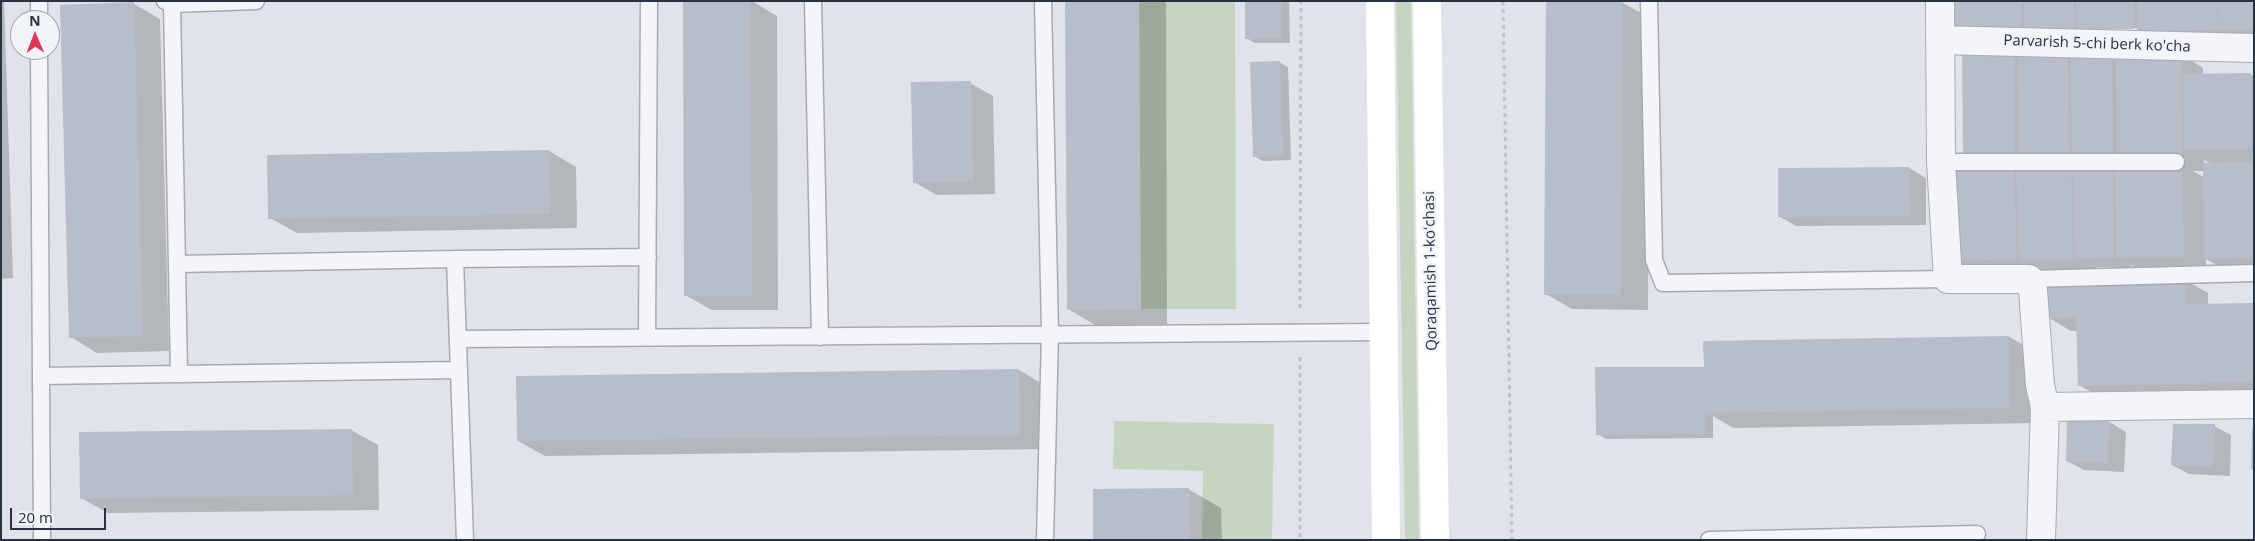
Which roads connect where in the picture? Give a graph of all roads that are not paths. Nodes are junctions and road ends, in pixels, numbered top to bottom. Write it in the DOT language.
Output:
graph roads {
  1 [pos="256,1"];
  2 [pos="649,1"];
  3 [pos="812,1"];
  4 [pos="1044,1"];
  5 [pos="1380,1"];
  6 [pos="1427,1"];
  7 [pos="1649,1"];
  8 [pos="1940,1"];
  9 [pos="168,3"];
  10 [pos="1940,40"];
  11 [pos="2254,48"];
  12 [pos="40,60"];
  13 [pos="1941,162"];
  14 [pos="2176,162"];
  15 [pos="648,257"];
  16 [pos="456,258"];
  17 [pos="177,264"];
  18 [pos="2254,273"];
  19 [pos="1948,279"];
  20 [pos="2030,279"];
  21 [pos="1384,332"];
  22 [pos="1050,333"];
  23 [pos="647,336"];
  24 [pos="820,337"];
  25 [pos="458,339"];
  26 [pos="459,370"];
  27 [pos="179,373"];
  28 [pos="41,376"];
  29 [pos="2254,404"];
  30 [pos="2045,407"];
  31 [pos="1977,534"];
  32 [pos="42,540"];
  33 [pos="465,540"];
  34 [pos="1045,540"];
  35 [pos="1386,540"];
  36 [pos="1435,540"];
  37 [pos="1709,540"];
  38 [pos="2041,540"];
  1 -- 9 [label="lane"];
  2 -- 15 [label="lane"];
  3 -- 24 [label="lane"];
  4 -- 22 [label="lane"];
  5 -- 21 [label="main road"];
  6 -- 36 [label="main road, Qoraqamish 1-koʻchasi"];
  7 -- 19 [label="lane"];
  8 -- 10 [label="street"];
  9 -- 17 [label="lane"];
  10 -- 11 [label="street, Parvarish 5-chi berk ko'cha"];
  10 -- 13 [label="street"];
  12 -- 28 [label="lane"];
  13 -- 14 [label="lane"];
  13 -- 19 [label="street"];
  15 -- 16 [label="lane"];
  15 -- 23 [label="lane"];
  16 -- 17 [label="lane"];
  16 -- 25 [label="lane"];
  17 -- 27 [label="lane"];
  18 -- 20 [label="lane"];
  19 -- 20 [label="street"];
  20 -- 30 [label="street"];
  21 -- 22 [label="lane"];
  21 -- 35 [label="main road"];
  22 -- 24 [label="lane"];
  22 -- 34 [label="lane"];
  23 -- 24 [label="lane"];
  23 -- 25 [label="lane"];
  25 -- 26 [label="lane"];
  26 -- 27 [label="lane"];
  26 -- 33 [label="lane"];
  27 -- 28 [label="lane"];
  28 -- 32 [label="lane"];
  29 -- 30 [label="street"];
  30 -- 38 [label="street"];
  31 -- 37 [label="lane"];
}
